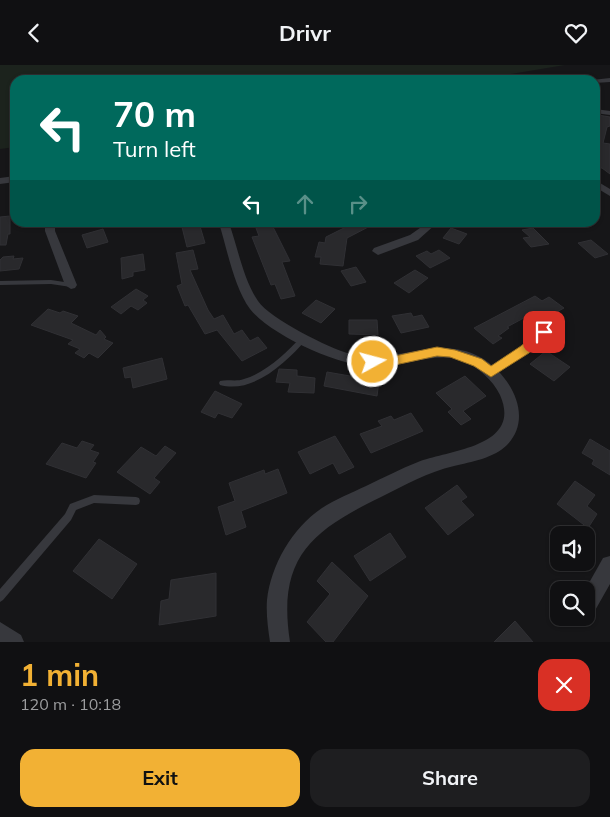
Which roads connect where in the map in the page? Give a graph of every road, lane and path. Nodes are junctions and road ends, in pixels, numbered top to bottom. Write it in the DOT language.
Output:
graph roads {
  1 [pos="50,227"];
  2 [pos="225,227"];
  3 [pos="428,227"];
  4 [pos="378,251"];
  5 [pos="0,283"];
  6 [pos="71,285"];
  7 [pos="544,332"];
  8 [pos="304,338"];
  9 [pos="491,373"];
  10 [pos="223,383"];
  11 [pos="136,501"];
  12 [pos="610,565"];
  13 [pos="595,591"];
  14 [pos="0,597"];
  15 [pos="0,632"];
  16 [pos="14,642"];
  17 [pos="280,642"];
  1 -- 6 [label="street"];
  2 -- 8 [label="street"];
  3 -- 4 [label="street"];
  5 -- 6 [label="lane"];
  7 -- 9 [label="lane"];
  8 -- 9 [label="street"];
  8 -- 10 [label="lane"];
  9 -- 17 [label="street"];
  11 -- 14 [label="lane"];
  12 -- 13 [label="street"];
  15 -- 16 [label="street"];
}
